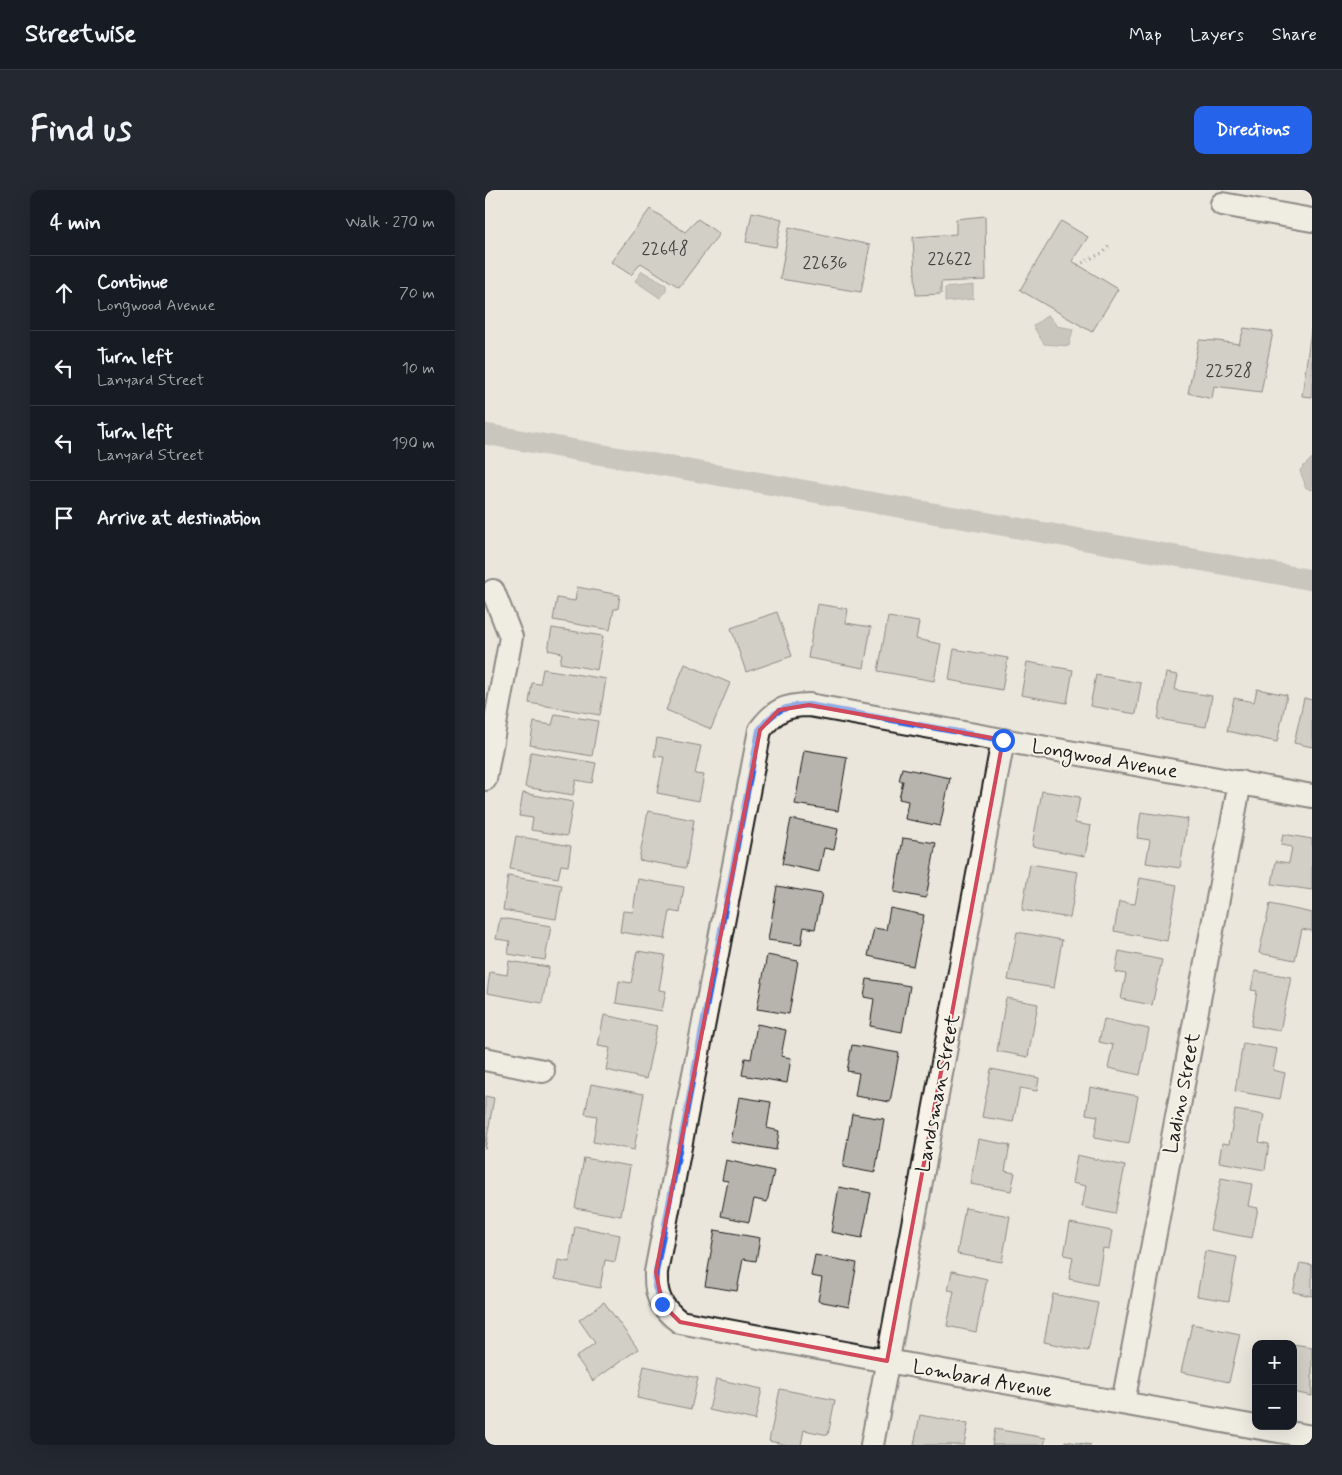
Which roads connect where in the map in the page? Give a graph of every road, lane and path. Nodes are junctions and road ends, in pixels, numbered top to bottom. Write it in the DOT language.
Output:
graph roads {
  1 [pos="1222,204"];
  2 [pos="1312,220"];
  3 [pos="1109,246"];
  4 [pos="1079,265"];
  5 [pos="493,591"];
  6 [pos="1003,740"];
  7 [pos="485,779"];
  8 [pos="1240,782"];
  9 [pos="1312,796"];
  10 [pos="485,1059"];
  11 [pos="543,1071"];
  12 [pos="662,1304"];
  13 [pos="887,1361"];
  14 [pos="1123,1403"];
  15 [pos="1312,1437"];
  16 [pos="871,1445"];
  1 -- 2 [label="street"];
  3 -- 4 [label="path"];
  5 -- 7 [label="street"];
  6 -- 8 [label="street, Longwood Avenue"];
  6 -- 12 [label="street, Longwood Avenue"];
  6 -- 13 [label="street, Landsman Street"];
  8 -- 9 [label="street, Longwood Avenue"];
  8 -- 14 [label="street, Ladino Street"];
  10 -- 11 [label="street"];
  12 -- 13 [label="street, Lombard Avenue"];
  13 -- 14 [label="street, Lombard Avenue"];
  13 -- 16 [label="street, Landsman Street"];
  14 -- 15 [label="street, Lombard Avenue"];
}
